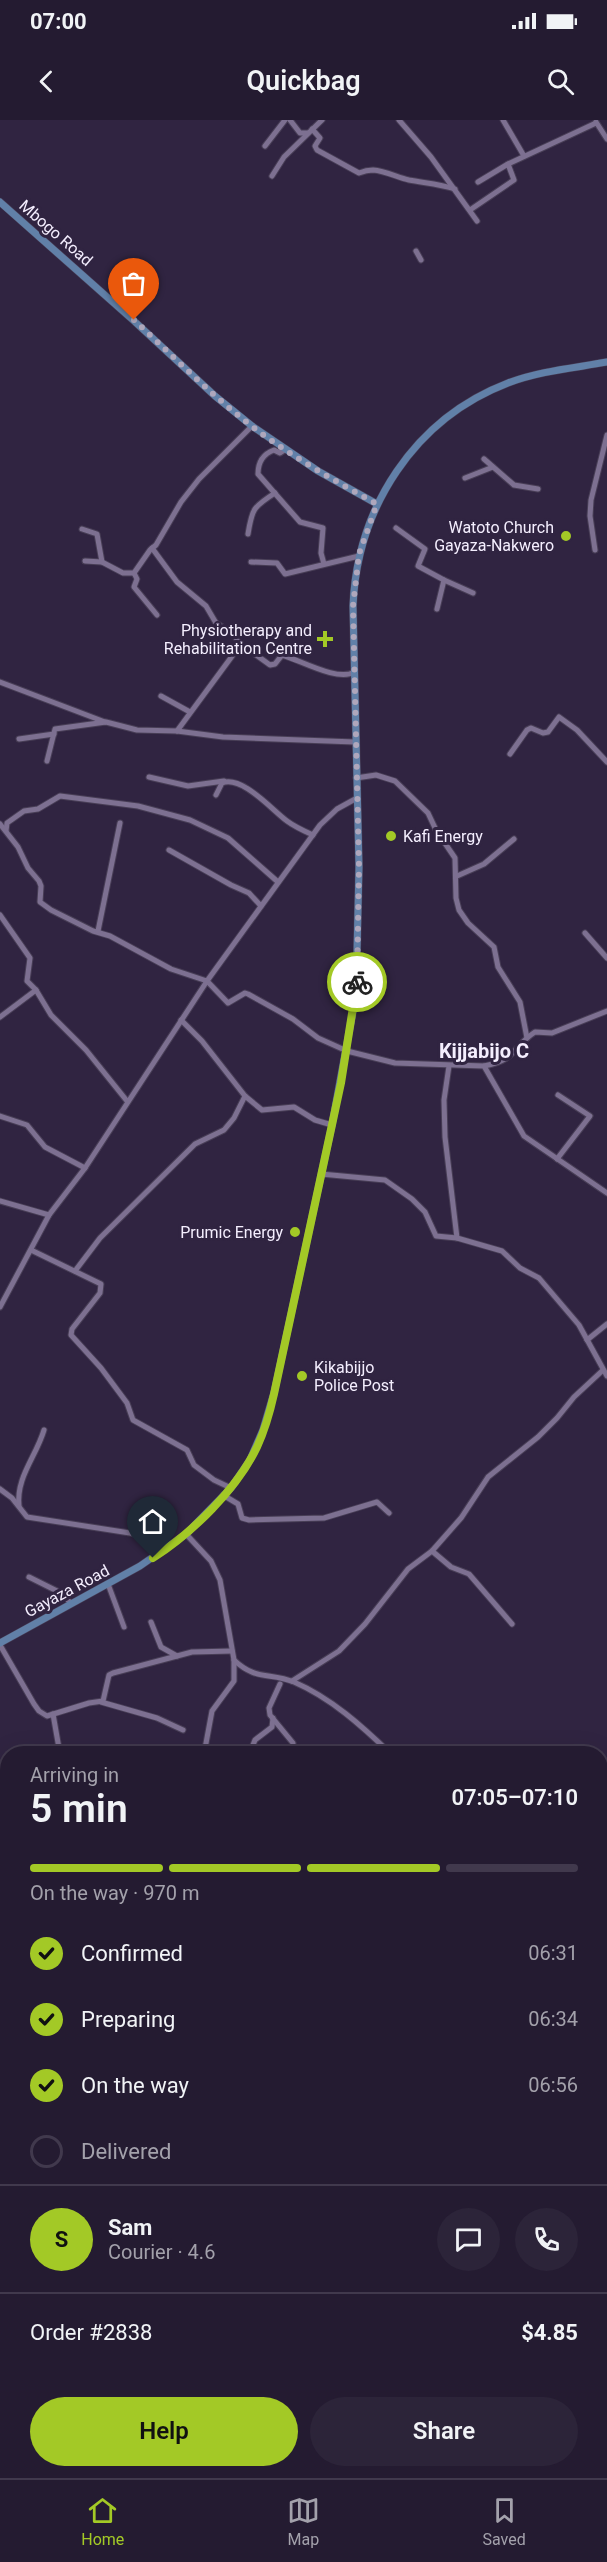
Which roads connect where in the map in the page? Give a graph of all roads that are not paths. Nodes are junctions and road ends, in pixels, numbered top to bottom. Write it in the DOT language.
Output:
graph roads {
  1 [pos="287,120"];
  2 [pos="322,120"];
  3 [pos="399,120"];
  4 [pos="503,120"];
  5 [pos="596,122"];
  6 [pos="308,133"];
  7 [pos="607,139"];
  8 [pos="265,146"];
  9 [pos="524,156"];
  10 [pos="508,164"];
  11 [pos="272,176"];
  12 [pos="478,182"];
  13 [pos="455,189"];
  14 [pos="0,202"];
  15 [pos="470,210"];
  16 [pos="477,221"];
  17 [pos="416,251"];
  18 [pos="421,260"];
  19 [pos="607,362"];
  20 [pos="252,426"];
  21 [pos="607,435"];
  22 [pos="286,449"];
  23 [pos="484,459"];
  24 [pos="493,467"];
  25 [pos="465,478"];
  26 [pos="538,489"];
  27 [pos="275,493"];
  28 [pos="377,504"];
  29 [pos="396,528"];
  30 [pos="82,530"];
  31 [pos="248,534"];
  32 [pos="152,548"];
  33 [pos="595,550"];
  34 [pos="359,556"];
  35 [pos="85,561"];
  36 [pos="102,562"];
  37 [pos="251,562"];
  38 [pos="324,564"];
  39 [pos="134,573"];
  40 [pos="444,579"];
  41 [pos="473,593"];
  42 [pos="437,609"];
  43 [pos="157,615"];
  44 [pos="241,644"];
  45 [pos="354,672"];
  46 [pos="0,682"];
  47 [pos="161,696"];
  48 [pos="190,712"];
  49 [pos="106,722"];
  50 [pos="177,731"];
  51 [pos="54,734"];
  52 [pos="19,739"];
  53 [pos="356,742"];
  54 [pos="510,754"];
  55 [pos="47,761"];
  56 [pos="607,762"];
  57 [pos="149,777"];
  58 [pos="356,778"];
  59 [pos="226,781"];
  60 [pos="216,795"];
  61 [pos="357,798"];
  62 [pos="120,823"];
  63 [pos="0,824"];
  64 [pos="6,831"];
  65 [pos="313,835"];
  66 [pos="514,838"];
  67 [pos="169,850"];
  68 [pos="457,876"];
  69 [pos="278,882"];
  70 [pos="261,906"];
  71 [pos="0,915"];
  72 [pos="98,931"];
  73 [pos="585,933"];
  74 [pos="607,958"];
  75 [pos="207,981"];
  76 [pos="36,990"];
  77 [pos="607,1011"];
  78 [pos="0,1017"];
  79 [pos="181,1020"];
  80 [pos="527,1038"];
  81 [pos="347,1051"];
  82 [pos="449,1066"];
  83 [pos="484,1066"];
  84 [pos="558,1095"];
  85 [pos="245,1096"];
  86 [pos="127,1101"];
  87 [pos="0,1116"];
  88 [pos="332,1125"];
  89 [pos="557,1159"];
  90 [pos="85,1168"];
  91 [pos="321,1174"];
  92 [pos="607,1193"];
  93 [pos="0,1201"];
  94 [pos="49,1215"];
  95 [pos="457,1238"];
  96 [pos="31,1250"];
  97 [pos="75,1270"];
  98 [pos="0,1307"];
  99 [pos="607,1324"];
  100 [pos="587,1340"];
  101 [pos="602,1371"];
  102 [pos="607,1376"];
  103 [pos="44,1430"];
  104 [pos="231,1488"];
  105 [pos="0,1490"];
  106 [pos="223,1495"];
  107 [pos="19,1508"];
  108 [pos="389,1513"];
  109 [pos="186,1534"];
  110 [pos="166,1550"];
  111 [pos="432,1551"];
  112 [pos="29,1577"];
  113 [pos="108,1584"];
  114 [pos="71,1603"];
  115 [pos="151,1622"];
  116 [pos="512,1624"];
  117 [pos="124,1627"];
  118 [pos="0,1644"];
  119 [pos="232,1651"];
  120 [pos="177,1656"];
  121 [pos="234,1660"];
  122 [pos="292,1681"];
  123 [pos="280,1684"];
  124 [pos="101,1702"];
  125 [pos="53,1714"];
  126 [pos="273,1718"];
  127 [pos="183,1730"];
  128 [pos="293,1743"];
  129 [pos="59,1746"];
  130 [pos="205,1746"];
  131 [pos="253,1746"];
  132 [pos="382,1746"];
  1 -- 6 [label="street"];
  1 -- 8 [label="street"];
  2 -- 6 [label="street"];
  3 -- 13 [label="street"];
  4 -- 9 [label="street"];
  5 -- 7 [label="street"];
  5 -- 9 [label="street"];
  6 -- 11 [label="street"];
  6 -- 13 [label="street"];
  9 -- 10 [label="street"];
  10 -- 12 [label="street"];
  10 -- 15 [label="street"];
  13 -- 15 [label="street"];
  14 -- 20 [label="main road, Mbogo Road"];
  15 -- 16 [label="street"];
  17 -- 18 [label="street"];
  19 -- 28 [label="main road, Gayaza Road"];
  20 -- 22 [label="main road, Mbogo Road"];
  20 -- 32 [label="street"];
  21 -- 33 [label="street"];
  22 -- 27 [label="street"];
  22 -- 28 [label="main road, Mbogo Road"];
  23 -- 24 [label="street"];
  24 -- 25 [label="street"];
  24 -- 26 [label="street"];
  27 -- 31 [label="street"];
  27 -- 38 [label="street"];
  28 -- 34 [label="main road, Gayaza Road"];
  29 -- 40 [label="street"];
  30 -- 36 [label="street"];
  32 -- 39 [label="street"];
  32 -- 44 [label="street"];
  34 -- 38 [label="street"];
  34 -- 45 [label="main road, Gayaza Road"];
  35 -- 36 [label="street"];
  36 -- 39 [label="street"];
  37 -- 38 [label="street"];
  39 -- 43 [label="street"];
  40 -- 41 [label="street"];
  40 -- 42 [label="street"];
  44 -- 45 [label="street"];
  44 -- 48 [label="street"];
  45 -- 53 [label="main road, Gayaza Road"];
  46 -- 49 [label="street"];
  47 -- 48 [label="street"];
  48 -- 50 [label="street"];
  49 -- 50 [label="street"];
  49 -- 51 [label="street"];
  50 -- 53 [label="street"];
  51 -- 52 [label="street"];
  51 -- 55 [label="street"];
  53 -- 58 [label="main road, Gayaza Road"];
  54 -- 56 [label="street"];
  57 -- 59 [label="street"];
  58 -- 61 [label="main road, Gayaza Road"];
  58 -- 68 [label="street"];
  59 -- 60 [label="street"];
  59 -- 65 [label="street"];
  61 -- 65 [label="street"];
  61 -- 81 [label="main road, Gayaza Road"];
  62 -- 72 [label="street"];
  63 -- 64 [label="street"];
  64 -- 69 [label="street"];
  64 -- 72 [label="street"];
  65 -- 69 [label="street"];
  66 -- 68 [label="street"];
  67 -- 70 [label="street"];
  68 -- 80 [label="street"];
  69 -- 70 [label="street"];
  70 -- 75 [label="street"];
  71 -- 76 [label="street"];
  72 -- 75 [label="street"];
  73 -- 74 [label="street"];
  75 -- 79 [label="street"];
  75 -- 81 [label="street"];
  76 -- 78 [label="street"];
  76 -- 86 [label="street"];
  77 -- 80 [label="street"];
  79 -- 85 [label="street"];
  79 -- 86 [label="street"];
  80 -- 83 [label="street"];
  81 -- 82 [label="street"];
  81 -- 88 [label="main road, Gayaza Road"];
  82 -- 83 [label="street"];
  82 -- 95 [label="street"];
  83 -- 89 [label="street"];
  84 -- 89 [label="street"];
  85 -- 88 [label="street"];
  85 -- 97 [label="street"];
  86 -- 90 [label="street"];
  87 -- 90 [label="street"];
  88 -- 91 [label="main road, Gayaza Road"];
  89 -- 92 [label="street"];
  90 -- 94 [label="street"];
  91 -- 95 [label="street"];
  91 -- 104 [label="main road, Gayaza Road"];
  93 -- 94 [label="street"];
  94 -- 96 [label="street"];
  95 -- 100 [label="street"];
  96 -- 97 [label="street"];
  96 -- 98 [label="street"];
  97 -- 104 [label="street"];
  99 -- 100 [label="street"];
  100 -- 102 [label="street"];
  101 -- 111 [label="street"];
  103 -- 107 [label="street"];
  104 -- 106 [label="main road, Gayaza Road"];
  105 -- 107 [label="street"];
  106 -- 108 [label="street"];
  106 -- 109 [label="main road, Gayaza Road"];
  107 -- 110 [label="street"];
  109 -- 110 [label="main road, Gayaza Road"];
  109 -- 119 [label="street"];
  110 -- 113 [label="main road, Gayaza Road"];
  111 -- 116 [label="street"];
  111 -- 122 [label="street"];
  112 -- 114 [label="street"];
  113 -- 114 [label="main road, Gayaza Road"];
  113 -- 117 [label="street"];
  114 -- 118 [label="main road, Gayaza Road"];
  115 -- 120 [label="street"];
  118 -- 125 [label="street"];
  119 -- 120 [label="street"];
  119 -- 121 [label="street"];
  120 -- 124 [label="street"];
  121 -- 122 [label="street"];
  121 -- 130 [label="street"];
  122 -- 132 [label="street"];
  123 -- 126 [label="street"];
  124 -- 125 [label="street"];
  124 -- 127 [label="street"];
  125 -- 129 [label="street"];
  126 -- 128 [label="street"];
  126 -- 131 [label="street"];
}
